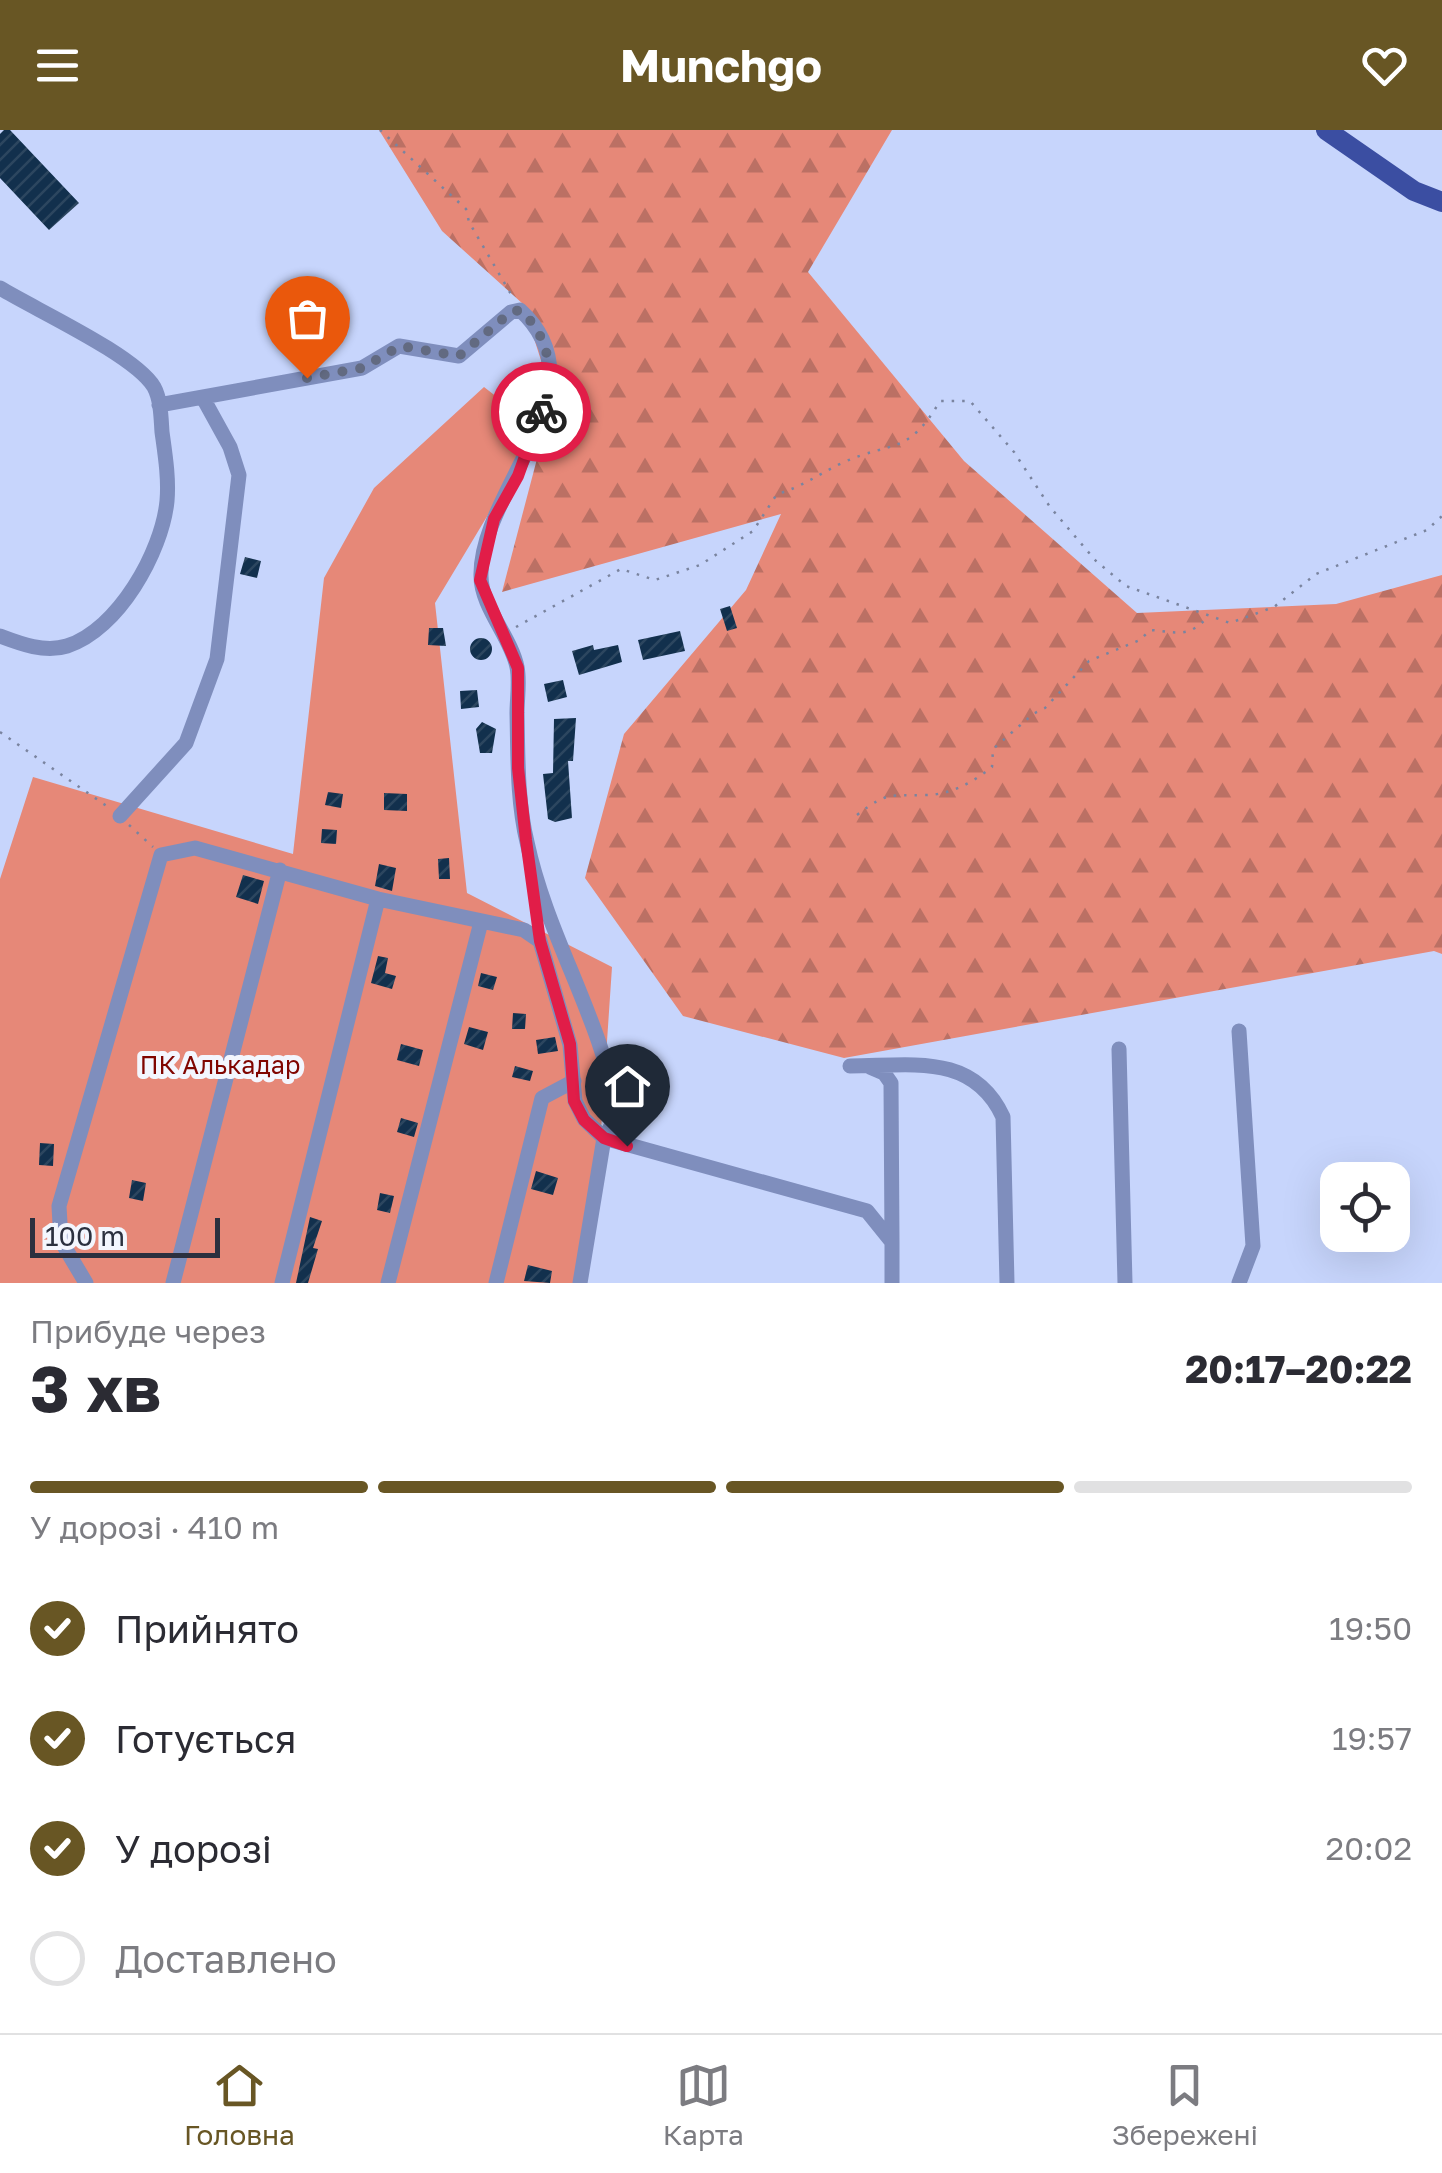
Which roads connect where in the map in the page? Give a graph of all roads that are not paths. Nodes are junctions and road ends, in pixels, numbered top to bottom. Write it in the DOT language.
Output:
graph roads {
  1 [pos="1326,130"];
  2 [pos="1442,202"];
  3 [pos="0,288"];
  4 [pos="203,398"];
  5 [pos="159,405"];
  6 [pos="0,636"];
  7 [pos="120,816"];
  8 [pos="532,860"];
  9 [pos="280,870"];
  10 [pos="378,899"];
  11 [pos="481,922"];
  12 [pos="540,941"];
  13 [pos="1239,1031"];
  14 [pos="1119,1049"];
  15 [pos="850,1066"];
  16 [pos="868,1066"];
  17 [pos="574,1081"];
  18 [pos="604,1138"];
  19 [pos="892,1242"];
  20 [pos="86,1283"];
  21 [pos="173,1283"];
  22 [pos="282,1283"];
  23 [pos="388,1283"];
  24 [pos="496,1283"];
  25 [pos="580,1283"];
  26 [pos="892,1283"];
  27 [pos="1007,1283"];
  28 [pos="1125,1283"];
  29 [pos="1239,1283"];
  1 -- 2 [label="main road"];
  3 -- 5 [label="street"];
  4 -- 5 [label="street"];
  4 -- 7 [label="street"];
  4 -- 8 [label="street"];
  5 -- 6 [label="street"];
  8 -- 12 [label="street"];
  8 -- 18 [label="street"];
  9 -- 10 [label="street"];
  9 -- 20 [label="street"];
  9 -- 21 [label="street"];
  10 -- 11 [label="street"];
  10 -- 22 [label="street"];
  11 -- 12 [label="street"];
  11 -- 23 [label="street"];
  12 -- 17 [label="street"];
  13 -- 29 [label="street"];
  14 -- 28 [label="street"];
  15 -- 16 [label="street"];
  16 -- 19 [label="street"];
  16 -- 27 [label="street"];
  17 -- 18 [label="street"];
  17 -- 24 [label="street"];
  18 -- 19 [label="street"];
  18 -- 25 [label="street"];
  19 -- 26 [label="street"];
}
